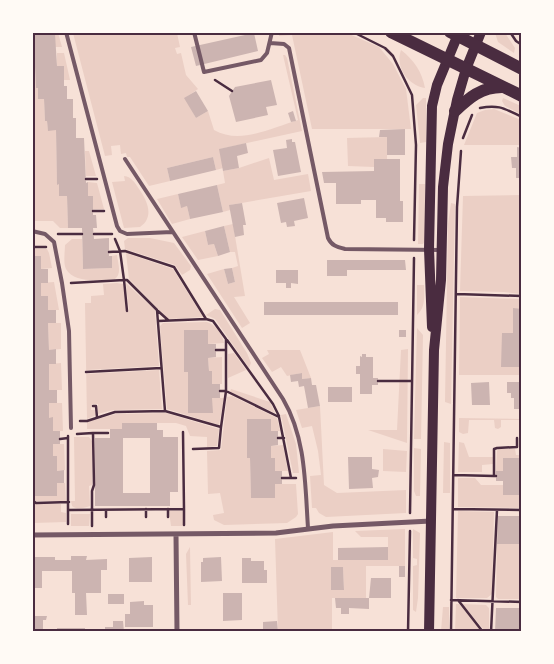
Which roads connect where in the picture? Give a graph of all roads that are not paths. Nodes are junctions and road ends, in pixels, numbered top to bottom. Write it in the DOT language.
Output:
graph roads {
  1 [pos="66,32"];
  2 [pos="194,32"];
  3 [pos="272,32"];
  4 [pos="391,32"];
  5 [pos="481,32"];
  6 [pos="455,34"];
  7 [pos="270,42"];
  8 [pos="476,45"];
  9 [pos="446,59"];
  10 [pos="466,69"];
  11 [pos="522,69"];
  12 [pos="502,86"];
  13 [pos="522,96"];
  14 [pos="455,111"];
  15 [pos="125,160"];
  16 [pos="32,231"];
  17 [pos="172,232"];
  18 [pos="429,250"];
  19 [pos="441,250"];
  20 [pos="434,350"];
  21 [pos="71,428"];
  22 [pos="431,521"];
  23 [pos="308,528"];
  24 [pos="32,535"];
  25 [pos="176,535"];
  26 [pos="178,632"];
  27 [pos="429,632"];
  1 -- 17 [label="lane"];
  2 -- 7 [label="lane"];
  3 -- 7 [label="lane"];
  4 -- 9 [label="main road"];
  5 -- 8 [label="main road"];
  6 -- 8 [label="main road"];
  6 -- 9 [label="main road"];
  7 -- 18 [label="lane"];
  8 -- 10 [label="main road"];
  8 -- 11 [label="main road"];
  9 -- 10 [label="main road"];
  9 -- 18 [label="main road"];
  10 -- 12 [label="main road"];
  10 -- 14 [label="main road"];
  12 -- 13 [label="main road"];
  12 -- 14 [label="main road"];
  14 -- 19 [label="main road"];
  15 -- 17 [label="lane"];
  16 -- 21 [label="lane"];
  17 -- 23 [label="lane"];
  18 -- 19 [label="lane"];
  18 -- 20 [label="main road"];
  19 -- 20 [label="main road"];
  20 -- 22 [label="main road"];
  22 -- 23 [label="street"];
  22 -- 27 [label="main road"];
  23 -- 25 [label="street"];
  24 -- 25 [label="street"];
  25 -- 26 [label="street"];
}
